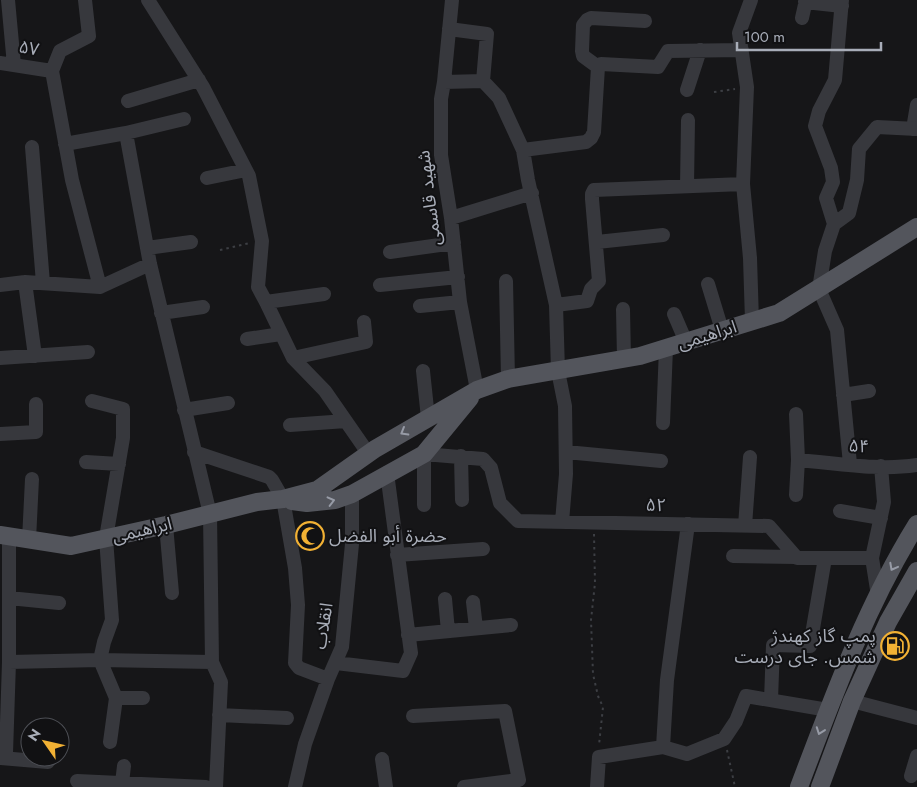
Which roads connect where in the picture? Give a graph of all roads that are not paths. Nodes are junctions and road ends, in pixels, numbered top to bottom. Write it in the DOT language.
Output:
graph roads {
  1 [pos="8,0"];
  2 [pos="85,0"];
  3 [pos="148,0"];
  4 [pos="452,0"];
  5 [pos="750,0"];
  6 [pos="806,1"];
  7 [pos="842,3"];
  8 [pos="802,18"];
  9 [pos="645,22"];
  10 [pos="449,29"];
  11 [pos="700,50"];
  12 [pos="742,50"];
  13 [pos="0,63"];
  14 [pos="14,65"];
  15 [pos="598,67"];
  16 [pos="52,71"];
  17 [pos="199,80"];
  18 [pos="483,81"];
  19 [pos="444,82"];
  20 [pos="687,90"];
  21 [pos="128,101"];
  22 [pos="917,105"];
  23 [pos="184,119"];
  24 [pos="688,120"];
  25 [pos="915,129"];
  26 [pos="126,133"];
  27 [pos="65,144"];
  28 [pos="32,147"];
  29 [pos="523,150"];
  30 [pos="246,170"];
  31 [pos="207,178"];
  32 [pos="744,184"];
  33 [pos="688,186"];
  34 [pos="532,193"];
  35 [pos="451,218"];
  36 [pos="834,224"];
  37 [pos="917,227"];
  38 [pos="663,235"];
  39 [pos="191,242"];
  40 [pos="597,242"];
  41 [pos="454,243"];
  42 [pos="147,248"];
  43 [pos="390,252"];
  44 [pos="150,264"];
  45 [pos="458,277"];
  46 [pos="506,281"];
  47 [pos="25,282"];
  48 [pos="43,283"];
  49 [pos="708,284"];
  50 [pos="0,285"];
  51 [pos="380,285"];
  52 [pos="100,287"];
  53 [pos="819,289"];
  54 [pos="324,294"];
  55 [pos="266,302"];
  56 [pos="460,302"];
  57 [pos="556,305"];
  58 [pos="420,306"];
  59 [pos="203,307"];
  60 [pos="624,309"];
  61 [pos="161,313"];
  62 [pos="674,314"];
  63 [pos="752,321"];
  64 [pos="364,322"];
  65 [pos="722,330"];
  66 [pos="282,334"];
  67 [pos="247,339"];
  68 [pos="686,342"];
  69 [pos="666,348"];
  70 [pos="88,352"];
  71 [pos="36,356"];
  72 [pos="0,358"];
  73 [pos="293,358"];
  74 [pos="624,359"];
  75 [pos="424,371"];
  76 [pos="558,371"];
  77 [pos="508,379"];
  78 [pos="477,390"];
  79 [pos="869,391"];
  80 [pos="843,395"];
  81 [pos="92,401"];
  82 [pos="228,403"];
  83 [pos="36,404"];
  84 [pos="184,410"];
  85 [pos="796,414"];
  86 [pos="428,418"];
  87 [pos="346,421"];
  88 [pos="663,423"];
  89 [pos="290,425"];
  90 [pos="0,434"];
  91 [pos="372,451"];
  92 [pos="194,452"];
  93 [pos="566,452"];
  94 [pos="424,454"];
  95 [pos="461,456"];
  96 [pos="750,457"];
  97 [pos="798,460"];
  98 [pos="660,461"];
  99 [pos="86,462"];
  100 [pos="119,464"];
  101 [pos="850,464"];
  102 [pos="917,464"];
  103 [pos="881,466"];
  104 [pos="387,473"];
  105 [pos="32,479"];
  106 [pos="352,494"];
  107 [pos="796,496"];
  108 [pos="283,500"];
  109 [pos="462,500"];
  110 [pos="424,505"];
  111 [pos="840,511"];
  112 [pos="210,514"];
  113 [pos="881,518"];
  114 [pos="562,522"];
  115 [pos="688,524"];
  116 [pos="917,524"];
  117 [pos="166,526"];
  118 [pos="745,526"];
  119 [pos="4,536"];
  120 [pos="106,538"];
  121 [pos="29,540"];
  122 [pos="483,550"];
  123 [pos="397,555"];
  124 [pos="733,556"];
  125 [pos="796,557"];
  126 [pos="825,558"];
  127 [pos="872,558"];
  128 [pos="917,571"];
  129 [pos="172,592"];
  130 [pos="878,596"];
  131 [pos="8,598"];
  132 [pos="445,599"];
  133 [pos="473,602"];
  134 [pos="60,603"];
  135 [pos="4,625"];
  136 [pos="511,625"];
  137 [pos="476,628"];
  138 [pos="448,631"];
  139 [pos="408,635"];
  140 [pos="100,660"];
  141 [pos="9,662"];
  142 [pos="212,662"];
  143 [pos="336,663"];
  144 [pos="4,678"];
  145 [pos="328,679"];
  146 [pos="116,698"];
  147 [pos="143,698"];
  148 [pos="771,700"];
  149 [pos="852,701"];
  150 [pos="828,710"];
  151 [pos="219,715"];
  152 [pos="413,716"];
  153 [pos="287,718"];
  154 [pos="917,718"];
  155 [pos="110,742"];
  156 [pos="663,747"];
  157 [pos="917,756"];
  158 [pos="0,758"];
  159 [pos="382,759"];
  160 [pos="20,760"];
  161 [pos="124,766"];
  162 [pos="911,776"];
  163 [pos="77,781"];
  164 [pos="122,783"];
  165 [pos="147,786"];
  166 [pos="183,786"];
  167 [pos="206,787"];
  168 [pos="216,787"];
  169 [pos="295,787"];
  170 [pos="386,787"];
  171 [pos="464,787"];
  172 [pos="597,787"];
  173 [pos="800,787"];
  174 [pos="820,787"];
  1 -- 14 [label="street"];
  2 -- 16 [label="street"];
  3 -- 17 [label="street"];
  4 -- 10 [label="street, شهید قاسمی"];
  5 -- 12 [label="street"];
  6 -- 7 [label="street"];
  6 -- 8 [label="street"];
  7 -- 36 [label="street"];
  9 -- 15 [label="street"];
  10 -- 18 [label="street"];
  10 -- 19 [label="street, شهید قاسمی"];
  11 -- 12 [label="street"];
  11 -- 15 [label="street"];
  11 -- 20 [label="street"];
  12 -- 32 [label="street"];
  13 -- 14 [label="street, ۵۷"];
  14 -- 16 [label="street, ۵۷"];
  15 -- 29 [label="street"];
  16 -- 27 [label="street"];
  17 -- 21 [label="street"];
  17 -- 30 [label="street"];
  18 -- 19 [label="street"];
  18 -- 29 [label="street"];
  19 -- 35 [label="street, شهید قاسمی"];
  22 -- 25 [label="street"];
  23 -- 26 [label="street"];
  24 -- 33 [label="street"];
  25 -- 36 [label="street"];
  26 -- 27 [label="street"];
  26 -- 42 [label="street"];
  27 -- 52 [label="street"];
  28 -- 48 [label="street"];
  29 -- 34 [label="street"];
  30 -- 31 [label="street"];
  30 -- 55 [label="street"];
  32 -- 33 [label="street"];
  32 -- 63 [label="street"];
  33 -- 40 [label="street"];
  34 -- 35 [label="street"];
  34 -- 57 [label="street"];
  35 -- 41 [label="street, شهید قاسمی"];
  36 -- 53 [label="street"];
  37 -- 53 [label="main road, ابراهیمی"];
  38 -- 40 [label="street"];
  39 -- 42 [label="street"];
  40 -- 57 [label="street"];
  41 -- 43 [label="street"];
  41 -- 45 [label="street, شهید قاسمی"];
  42 -- 44 [label="street"];
  44 -- 52 [label="street"];
  44 -- 61 [label="street"];
  45 -- 51 [label="street"];
  45 -- 56 [label="street, شهید قاسمی"];
  46 -- 77 [label="street"];
  47 -- 48 [label="street"];
  47 -- 50 [label="street"];
  47 -- 71 [label="street"];
  48 -- 52 [label="street"];
  49 -- 65 [label="street"];
  53 -- 63 [label="main road, ابراهیمی"];
  53 -- 80 [label="street"];
  54 -- 55 [label="street"];
  55 -- 66 [label="street"];
  56 -- 58 [label="street"];
  56 -- 78 [label="street, شهید قاسمی"];
  57 -- 76 [label="street"];
  59 -- 61 [label="street"];
  60 -- 74 [label="street"];
  61 -- 84 [label="street"];
  62 -- 68 [label="street"];
  63 -- 65 [label="main road, ابراهیمی"];
  64 -- 73 [label="street"];
  65 -- 68 [label="main road, ابراهیمی"];
  66 -- 67 [label="street"];
  66 -- 73 [label="street"];
  68 -- 69 [label="main road, ابراهیمی"];
  69 -- 74 [label="main road, ابراهیمی"];
  69 -- 88 [label="street"];
  70 -- 71 [label="street"];
  71 -- 72 [label="street"];
  73 -- 87 [label="street"];
  74 -- 76 [label="main road, ابراهیمی"];
  75 -- 86 [label="street"];
  76 -- 77 [label="main road, ابراهیمی"];
  76 -- 93 [label="street"];
  77 -- 78 [label="main road, ابراهیمی"];
  78 -- 86 [label="main road, ابراهیمی"];
  78 -- 94 [label="main road"];
  79 -- 80 [label="street"];
  80 -- 101 [label="street"];
  81 -- 100 [label="street"];
  82 -- 84 [label="street"];
  83 -- 90 [label="street"];
  84 -- 92 [label="street"];
  85 -- 97 [label="street"];
  86 -- 91 [label="main road, ابراهیمی, one-way"];
  87 -- 89 [label="street"];
  87 -- 91 [label="street"];
  91 -- 104 [label="main road"];
  91 -- 108 [label="main road, ابراهیمی"];
  92 -- 108 [label="street"];
  92 -- 112 [label="street"];
  93 -- 98 [label="street"];
  93 -- 114 [label="street"];
  94 -- 95 [label="street, ۵۲"];
  94 -- 104 [label="main road"];
  94 -- 110 [label="street"];
  95 -- 109 [label="street"];
  95 -- 114 [label="street, ۵۲"];
  96 -- 118 [label="street"];
  97 -- 101 [label="street, ۵۴"];
  97 -- 107 [label="street"];
  99 -- 100 [label="street"];
  100 -- 120 [label="street"];
  101 -- 103 [label="street, ۵۴"];
  102 -- 103 [label="street, ۵۴"];
  103 -- 113 [label="street"];
  104 -- 106 [label="main road"];
  104 -- 123 [label="street"];
  105 -- 121 [label="street"];
  108 -- 106 [label="main road, one-way"];
  106 -- 143 [label="street, انقلاب"];
  108 -- 112 [label="main road, ابراهیمی"];
  108 -- 145 [label="street"];
  111 -- 113 [label="street"];
  112 -- 117 [label="main road, ابراهیمی"];
  112 -- 142 [label="street"];
  113 -- 127 [label="street"];
  114 -- 115 [label="street, ۵۲"];
  115 -- 118 [label="street, ۵۲"];
  115 -- 156 [label="street"];
  116 -- 130 [label="main road, one-way"];
  117 -- 120 [label="main road, ابراهیمی"];
  117 -- 129 [label="street"];
  118 -- 125 [label="street, ۵۲"];
  119 -- 121 [label="main road, ابراهیمی"];
  119 -- 131 [label="street"];
  120 -- 121 [label="main road, ابراهیمی"];
  120 -- 140 [label="street"];
  122 -- 123 [label="street"];
  123 -- 139 [label="street"];
  124 -- 125 [label="street"];
  125 -- 126 [label="street"];
  126 -- 127 [label="street"];
  126 -- 148 [label="street"];
  127 -- 130 [label="street"];
  128 -- 149 [label="main road"];
  130 -- 150 [label="main road"];
  131 -- 134 [label="street"];
  131 -- 135 [label="street"];
  132 -- 138 [label="street"];
  133 -- 137 [label="street"];
  135 -- 141 [label="street"];
  136 -- 137 [label="street"];
  137 -- 138 [label="street"];
  138 -- 139 [label="street"];
  139 -- 143 [label="street"];
  140 -- 141 [label="street"];
  140 -- 142 [label="street"];
  140 -- 146 [label="street"];
  141 -- 144 [label="street"];
  142 -- 151 [label="street"];
  143 -- 145 [label="street, انقلاب"];
  144 -- 158 [label="street"];
  145 -- 169 [label="street, انقلاب"];
  146 -- 147 [label="street"];
  146 -- 155 [label="street"];
  148 -- 150 [label="street"];
  148 -- 156 [label="street"];
  149 -- 154 [label="street"];
  149 -- 174 [label="main road"];
  150 -- 173 [label="main road, one-way"];
  151 -- 153 [label="street"];
  151 -- 168 [label="street"];
  152 -- 171 [label="street"];
  156 -- 172 [label="street"];
  157 -- 162 [label="street"];
  158 -- 160 [label="street"];
  159 -- 170 [label="street"];
  161 -- 164 [label="street"];
  163 -- 164 [label="street"];
  164 -- 165 [label="street"];
  165 -- 166 [label="street"];
  166 -- 167 [label="street"];
}
